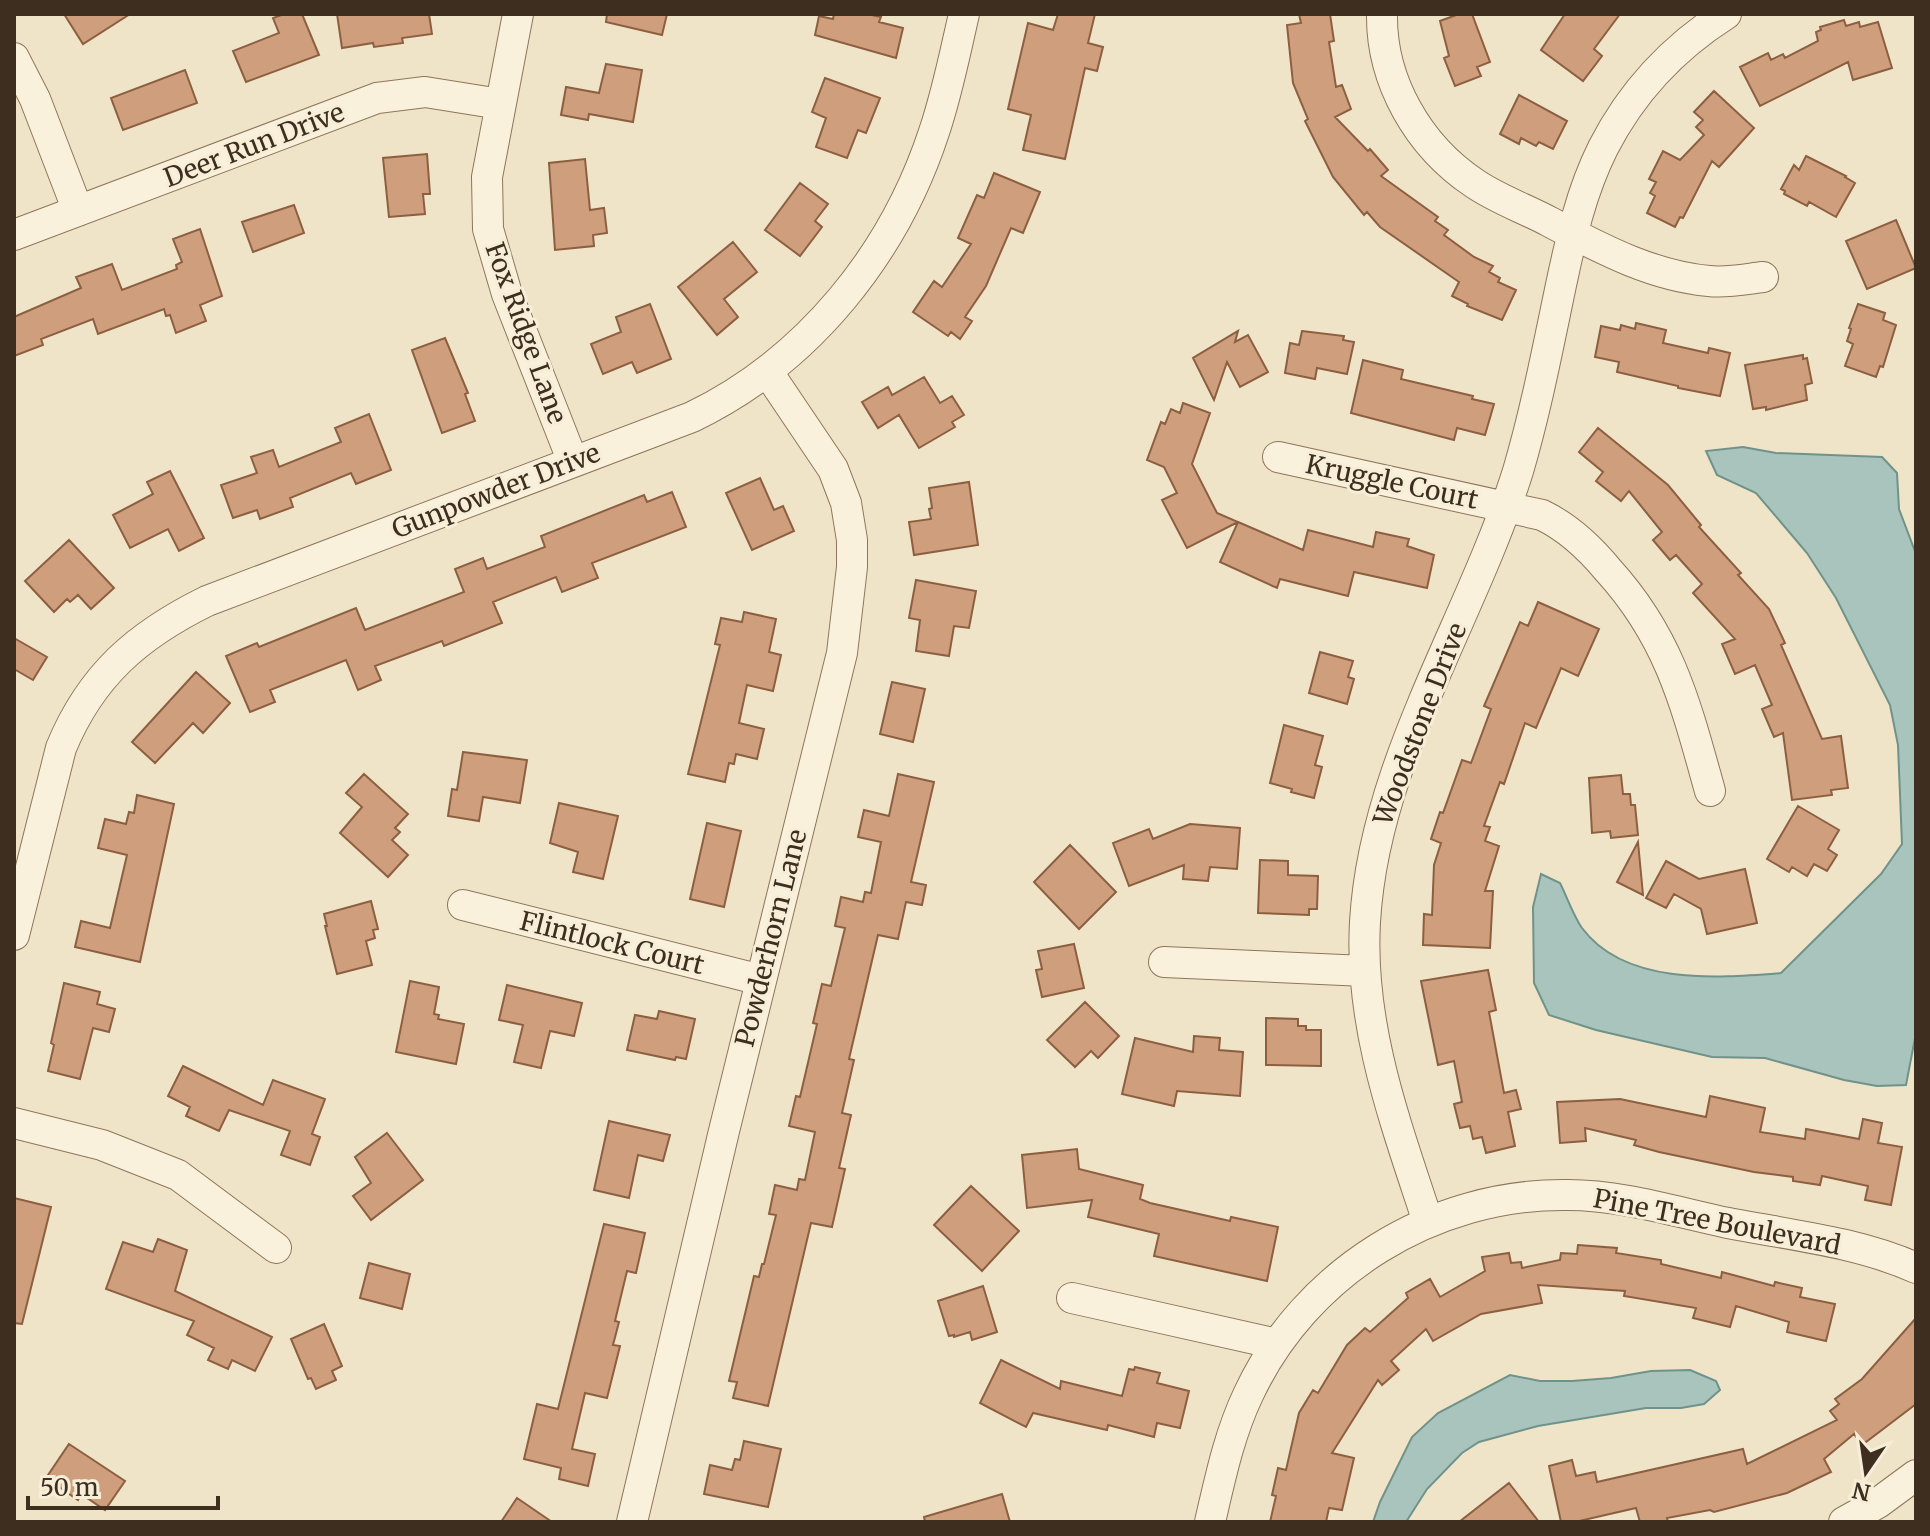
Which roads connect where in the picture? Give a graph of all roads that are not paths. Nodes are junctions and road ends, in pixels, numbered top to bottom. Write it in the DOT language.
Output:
graph roads {
  1 [pos="518,14"];
  2 [pos="964,14"];
  3 [pos="1382,14"];
  4 [pos="1726,14"];
  5 [pos="14,58"];
  6 [pos="500,104"];
  7 [pos="78,211"];
  8 [pos="1572,233"];
  9 [pos="14,235"];
  10 [pos="1763,277"];
  11 [pos="767,371"];
  12 [pos="1278,457"];
  13 [pos="573,462"];
  14 [pos="1505,506"];
  15 [pos="1710,791"];
  16 [pos="463,905"];
  17 [pos="14,935"];
  18 [pos="1164,962"];
  19 [pos="1365,971"];
  20 [pos="761,980"];
  21 [pos="14,1123"];
  22 [pos="1428,1222"];
  23 [pos="276,1248"];
  24 [pos="1916,1268"];
  25 [pos="1072,1298"];
  26 [pos="1277,1344"];
  27 [pos="1916,1475"];
  28 [pos="632,1522"];
  29 [pos="1210,1522"];
  30 [pos="1844,1522"];
  1 -- 6 [label="street, Fox Ridge Lane"];
  2 -- 11 [label="street, Gunpowder Drive"];
  3 -- 8 [label="street"];
  4 -- 8 [label="street, Woodstone Drive"];
  5 -- 7 [label="street"];
  6 -- 7 [label="street, Deer Run Drive"];
  6 -- 13 [label="street, Fox Ridge Lane"];
  7 -- 9 [label="street, Deer Run Drive"];
  8 -- 10 [label="street"];
  8 -- 14 [label="street, Woodstone Drive"];
  11 -- 13 [label="street, Gunpowder Drive"];
  11 -- 20 [label="street, Powderhorn Lane"];
  12 -- 14 [label="street, Kruggle Court"];
  13 -- 17 [label="street, Gunpowder Drive"];
  14 -- 15 [label="street, Kruggle Court"];
  14 -- 19 [label="street, Woodstone Drive"];
  16 -- 20 [label="street, Flintlock Court"];
  18 -- 19 [label="street"];
  19 -- 22 [label="street, Woodstone Drive"];
  20 -- 28 [label="street, Powderhorn Lane"];
  21 -- 23 [label="street"];
  22 -- 24 [label="street, Pine Tree Boulevard"];
  22 -- 26 [label="street, Pine Tree Boulevard"];
  25 -- 26 [label="street"];
  26 -- 29 [label="street, Pine Tree Boulevard"];
  27 -- 30 [label="street"];
}
